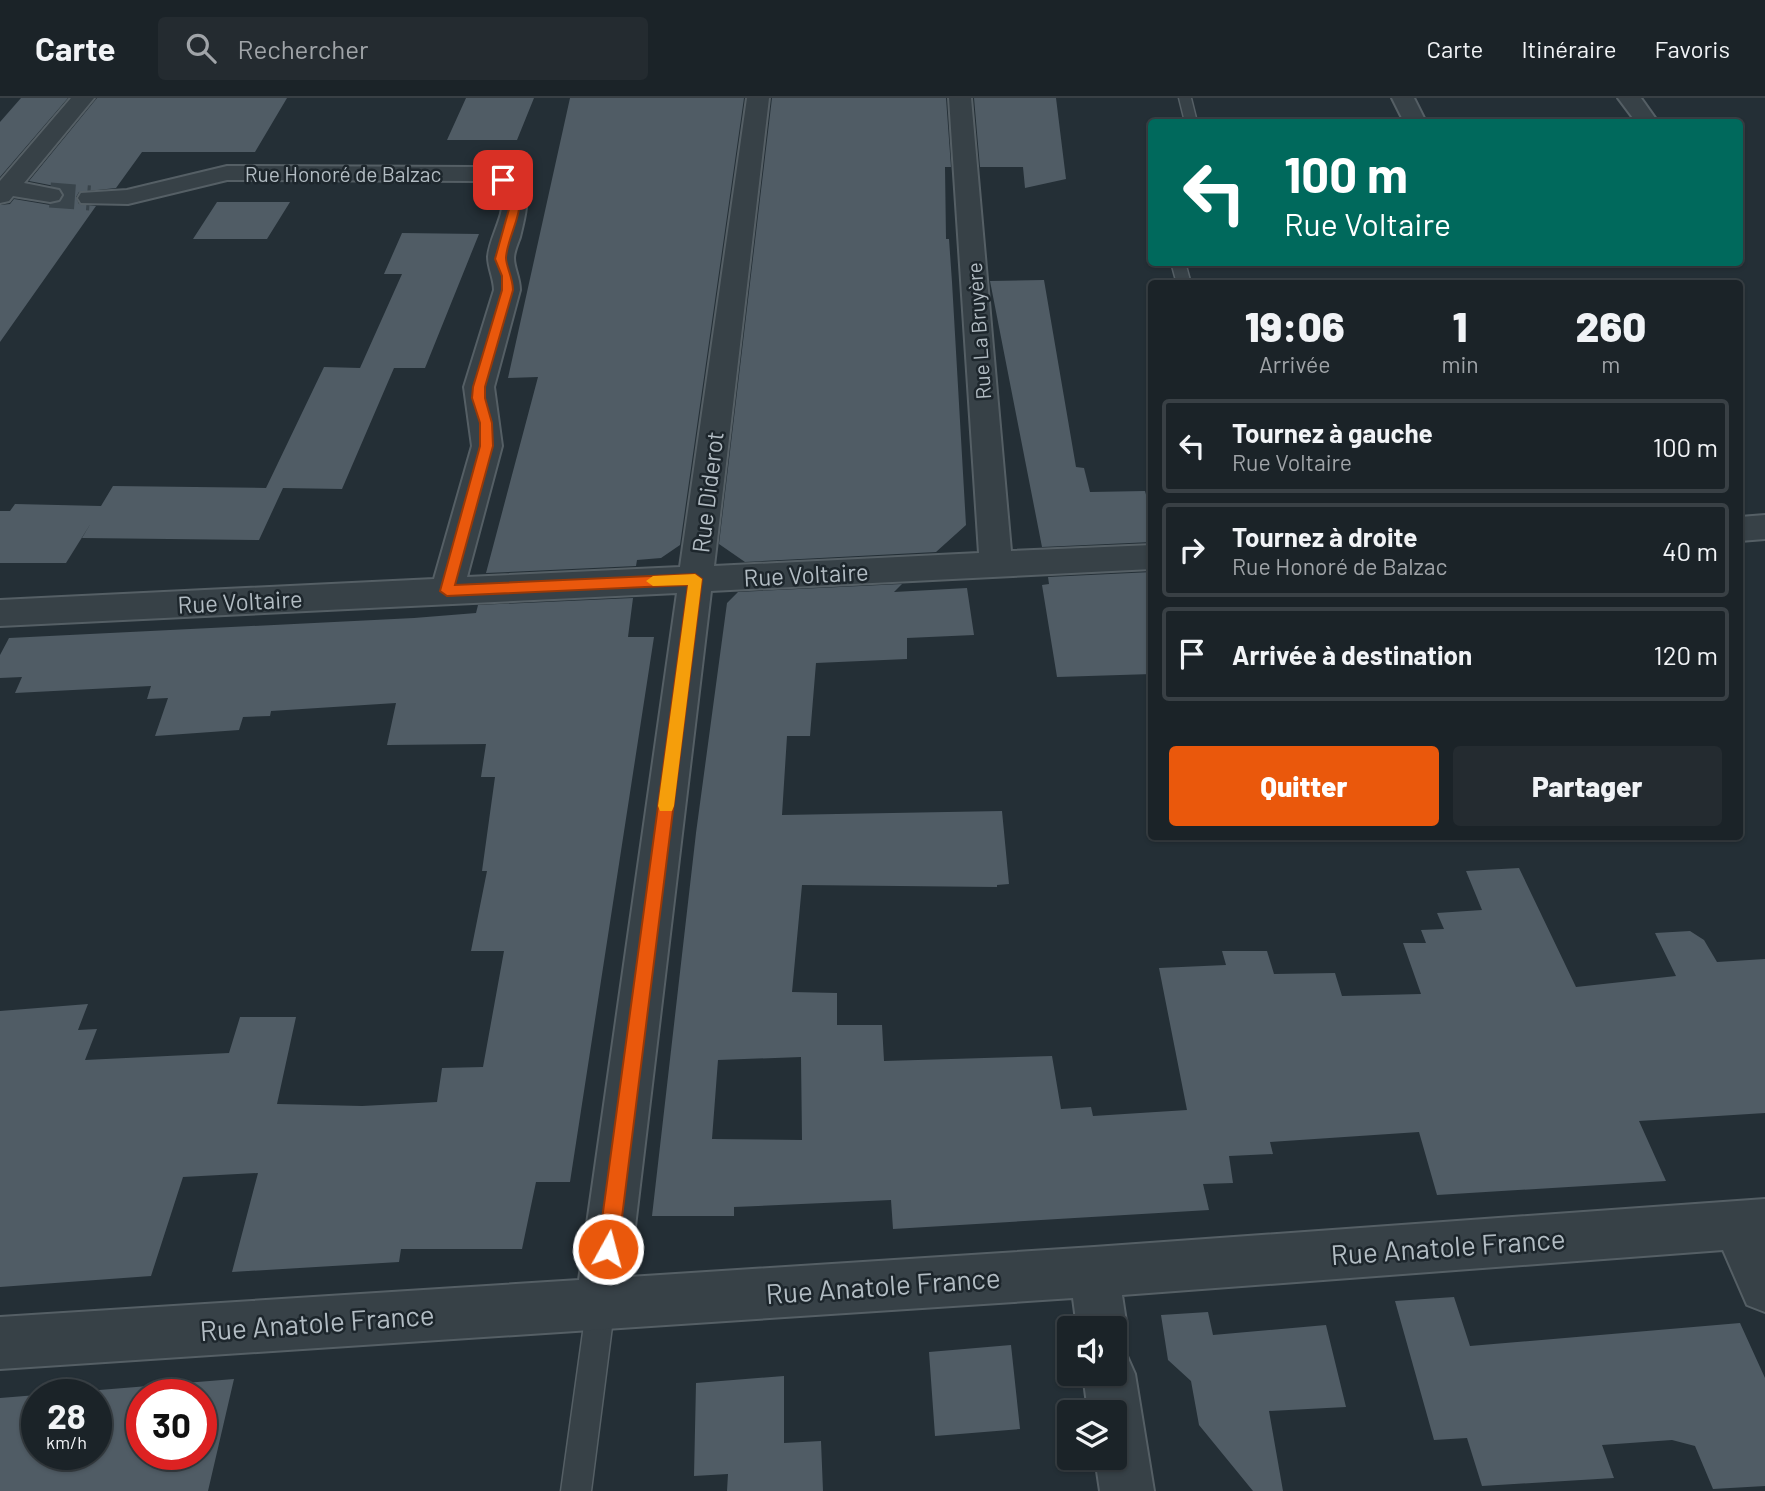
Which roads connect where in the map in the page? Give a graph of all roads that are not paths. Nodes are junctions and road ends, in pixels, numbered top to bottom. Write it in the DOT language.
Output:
graph roads {
  1 [pos="83,98"];
  2 [pos="758,98"];
  3 [pos="960,98"];
  4 [pos="1185,98"];
  5 [pos="1403,98"];
  6 [pos="1629,98"];
  7 [pos="1190,119"];
  8 [pos="1414,119"];
  9 [pos="1645,119"];
  10 [pos="3,192"];
  11 [pos="50,195"];
  12 [pos="90,198"];
  13 [pos="1765,527"];
  14 [pos="1743,528"];
  15 [pos="1148,557"];
  16 [pos="996,565"];
  17 [pos="695,579"];
  18 [pos="447,591"];
  19 [pos="0,613"];
  20 [pos="1751,1224"];
  21 [pos="1094,1272"];
  22 [pos="1765,1287"];
  23 [pos="601,1303"];
  24 [pos="1100,1316"];
  25 [pos="0,1343"];
  26 [pos="1111,1386"];
  27 [pos="576,1491"];
  28 [pos="1127,1491"];
  1 -- 10 [label="street"];
  2 -- 17 [label="street, Rue Diderot"];
  3 -- 16 [label="street, Rue La Bruyère"];
  4 -- 7 [label="lane"];
  5 -- 8 [label="street"];
  6 -- 9 [label="street"];
  10 -- 11 [label="street"];
  12 -- 18 [label="street, Rue Honoré de Balzac"];
  13 -- 14 [label="street"];
  15 -- 16 [label="street, Rue Voltaire"];
  16 -- 17 [label="street, Rue Voltaire"];
  17 -- 18 [label="street, Rue Voltaire"];
  17 -- 23 [label="street, Rue Diderot"];
  18 -- 19 [label="street, Rue Voltaire"];
  20 -- 21 [label="street, Rue Anatole France"];
  20 -- 22 [label="street"];
  21 -- 23 [label="street, Rue Anatole France"];
  21 -- 24 [label="street"];
  23 -- 25 [label="street, Rue Anatole France"];
  23 -- 27 [label="lane"];
  26 -- 28 [label="street"];
}
